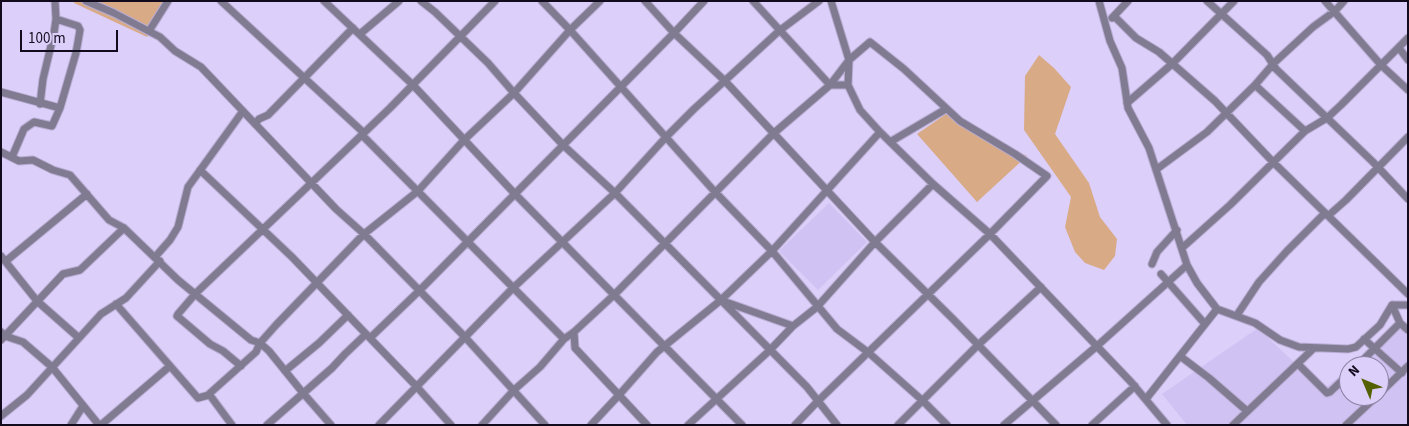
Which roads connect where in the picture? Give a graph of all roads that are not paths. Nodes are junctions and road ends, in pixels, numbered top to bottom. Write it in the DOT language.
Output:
graph roads {
  1 [pos="55,1"];
  2 [pos="86,1"];
  3 [pos="168,1"];
  4 [pos="221,1"];
  5 [pos="324,1"];
  6 [pos="398,1"];
  7 [pos="421,1"];
  8 [pos="495,1"];
  9 [pos="542,1"];
  10 [pos="600,1"];
  11 [pos="645,1"];
  12 [pos="704,1"];
  13 [pos="753,1"];
  14 [pos="819,1"];
  15 [pos="831,1"];
  16 [pos="1099,1"];
  17 [pos="1128,1"];
  18 [pos="1207,1"];
  19 [pos="1234,1"];
  20 [pos="1325,1"];
  21 [pos="1344,1"];
  22 [pos="1335,11"];
  23 [pos="1222,14"];
  24 [pos="1114,16"];
  25 [pos="56,19"];
  26 [pos="1105,22"];
  27 [pos="353,28"];
  28 [pos="570,30"];
  29 [pos="149,31"];
  30 [pos="780,31"];
  31 [pos="674,33"];
  32 [pos="360,34"];
  33 [pos="461,36"];
  34 [pos="1408,38"];
  35 [pos="1399,48"];
  36 [pos="849,60"];
  37 [pos="1408,60"];
  38 [pos="1274,63"];
  39 [pos="1172,64"];
  40 [pos="1381,65"];
  41 [pos="304,77"];
  42 [pos="725,81"];
  43 [pos="848,84"];
  44 [pos="413,85"];
  45 [pos="1255,85"];
  46 [pos="622,86"];
  47 [pos="830,86"];
  48 [pos="1408,90"];
  49 [pos="1,92"];
  50 [pos="514,93"];
  51 [pos="1127,103"];
  52 [pos="40,104"];
  53 [pos="60,108"];
  54 [pos="946,109"];
  55 [pos="243,111"];
  56 [pos="1226,112"];
  57 [pos="1327,118"];
  58 [pos="255,124"];
  59 [pos="1305,131"];
  60 [pos="880,132"];
  61 [pos="774,133"];
  62 [pos="363,134"];
  63 [pos="667,136"];
  64 [pos="1408,137"];
  65 [pos="464,140"];
  66 [pos="890,142"];
  67 [pos="563,145"];
  68 [pos="1,152"];
  69 [pos="12,157"];
  70 [pos="1273,162"];
  71 [pos="1157,168"];
  72 [pos="1378,169"];
  73 [pos="200,170"];
  74 [pos="313,183"];
  75 [pos="933,184"];
  76 [pos="828,190"];
  77 [pos="418,192"];
  78 [pos="715,192"];
  79 [pos="614,193"];
  80 [pos="87,194"];
  81 [pos="515,194"];
  82 [pos="1408,199"];
  83 [pos="1329,215"];
  84 [pos="124,228"];
  85 [pos="264,230"];
  86 [pos="1177,230"];
  87 [pos="364,234"];
  88 [pos="990,234"];
  89 [pos="467,242"];
  90 [pos="563,242"];
  91 [pos="875,242"];
  92 [pos="665,243"];
  93 [pos="1182,248"];
  94 [pos="772,251"];
  95 [pos="3,258"];
  96 [pos="158,259"];
  97 [pos="1152,264"];
  98 [pos="1187,264"];
  99 [pos="1161,274"];
  100 [pos="1168,282"];
  101 [pos="317,284"];
  102 [pos="1041,287"];
  103 [pos="513,288"];
  104 [pos="420,290"];
  105 [pos="196,293"];
  106 [pos="614,294"];
  107 [pos="928,294"];
  108 [pos="1408,294"];
  109 [pos="721,300"];
  110 [pos="38,301"];
  111 [pos="116,304"];
  112 [pos="1392,305"];
  113 [pos="817,306"];
  114 [pos="1408,306"];
  115 [pos="1217,309"];
  116 [pos="1237,315"];
  117 [pos="348,316"];
  118 [pos="1400,323"];
  119 [pos="1205,324"];
  120 [pos="793,326"];
  121 [pos="1408,330"];
  122 [pos="574,332"];
  123 [pos="2,336"];
  124 [pos="368,336"];
  125 [pos="464,336"];
  126 [pos="79,338"];
  127 [pos="564,339"];
  128 [pos="1364,339"];
  129 [pos="260,344"];
  130 [pos="978,345"];
  131 [pos="665,346"];
  132 [pos="1097,346"];
  133 [pos="1314,348"];
  134 [pos="1375,349"];
  135 [pos="769,350"];
  136 [pos="869,353"];
  137 [pos="1180,356"];
  138 [pos="1368,356"];
  139 [pos="1298,364"];
  140 [pos="170,366"];
  141 [pos="241,366"];
  142 [pos="1408,366"];
  143 [pos="52,367"];
  144 [pos="286,371"];
  145 [pos="1402,373"];
  146 [pos="1339,383"];
  147 [pos="1389,385"];
  148 [pos="1135,386"];
  149 [pos="417,387"];
  150 [pos="514,390"];
  151 [pos="303,393"];
  152 [pos="209,395"];
  153 [pos="619,395"];
  154 [pos="717,399"];
  155 [pos="1146,399"];
  156 [pos="1031,400"];
  157 [pos="818,401"];
  158 [pos="923,401"];
  159 [pos="83,406"];
  160 [pos="1366,406"];
  161 [pos="1247,411"];
  162 [pos="1,416"];
  163 [pos="71,425"];
  164 [pos="100,425"];
  165 [pos="232,425"];
  166 [pos="267,425"];
  167 [pos="331,425"];
  168 [pos="379,425"];
  169 [pos="451,425"];
  170 [pos="482,425"];
  171 [pos="545,425"];
  172 [pos="591,425"];
  173 [pos="647,425"];
  174 [pos="688,425"];
  175 [pos="742,425"];
  176 [pos="796,425"];
  177 [pos="837,425"];
  178 [pos="898,425"];
  179 [pos="947,425"];
  180 [pos="1004,425"];
  181 [pos="1056,425"];
  182 [pos="1092,425"];
  183 [pos="1167,425"];
  184 [pos="1233,425"];
  185 [pos="1346,425"];
  1 -- 25 [label="street"];
  2 -- 29 [label="street"];
  3 -- 29 [label="street"];
  4 -- 41 [label="street"];
  5 -- 27 [label="street"];
  6 -- 32 [label="street"];
  7 -- 33 [label="street"];
  8 -- 33 [label="street"];
  9 -- 28 [label="street"];
  10 -- 28 [label="street"];
  11 -- 31 [label="street"];
  12 -- 31 [label="street"];
  13 -- 30 [label="street"];
  14 -- 30 [label="street"];
  15 -- 36 [label="street"];
  16 -- 26 [label="street"];
  17 -- 24 [label="street"];
  18 -- 23 [label="street"];
  19 -- 23 [label="street"];
  20 -- 22 [label="street"];
  21 -- 22 [label="street"];
  22 -- 38 [label="street"];
  22 -- 40 [label="street"];
  23 -- 38 [label="street"];
  23 -- 39 [label="street"];
  24 -- 26 [label="street"];
  24 -- 39 [label="street"];
  25 -- 52 [label="street"];
  25 -- 53 [label="street"];
  26 -- 51 [label="street"];
  27 -- 32 [label="street"];
  27 -- 41 [label="street"];
  28 -- 46 [label="street"];
  28 -- 50 [label="street"];
  29 -- 55 [label="street"];
  30 -- 42 [label="street"];
  30 -- 47 [label="street"];
  31 -- 42 [label="street"];
  31 -- 46 [label="street"];
  32 -- 44 [label="street"];
  33 -- 44 [label="street"];
  33 -- 50 [label="street"];
  34 -- 35 [label="street"];
  35 -- 37 [label="street"];
  35 -- 40 [label="street"];
  36 -- 43 [label="street"];
  36 -- 47 [label="street"];
  36 -- 54 [label="street"];
  38 -- 45 [label="street"];
  38 -- 57 [label="street"];
  39 -- 51 [label="street"];
  39 -- 56 [label="street"];
  40 -- 48 [label="street"];
  40 -- 57 [label="street"];
  41 -- 58 [label="street"];
  41 -- 62 [label="street"];
  42 -- 61 [label="street"];
  42 -- 63 [label="street"];
  43 -- 47 [label="street"];
  43 -- 60 [label="street"];
  44 -- 62 [label="street"];
  44 -- 65 [label="street"];
  45 -- 56 [label="street"];
  45 -- 59 [label="street"];
  46 -- 63 [label="street"];
  46 -- 67 [label="street"];
  47 -- 61 [label="street"];
  49 -- 52 [label="street"];
  50 -- 65 [label="street"];
  50 -- 67 [label="street"];
  51 -- 71 [label="street"];
  52 -- 53 [label="street"];
  53 -- 69 [label="street"];
  54 -- 66 [label="street"];
  54 -- 88 [label="street"];
  55 -- 58 [label="street"];
  55 -- 73 [label="street"];
  56 -- 70 [label="street"];
  56 -- 71 [label="street"];
  57 -- 59 [label="street"];
  57 -- 72 [label="street"];
  58 -- 74 [label="street"];
  59 -- 70 [label="street"];
  60 -- 66 [label="street"];
  60 -- 76 [label="street"];
  61 -- 76 [label="street"];
  61 -- 78 [label="street"];
  62 -- 74 [label="street"];
  62 -- 77 [label="street"];
  63 -- 78 [label="street"];
  63 -- 79 [label="street"];
  64 -- 72 [label="street"];
  65 -- 77 [label="street"];
  65 -- 81 [label="street"];
  66 -- 75 [label="street"];
  67 -- 79 [label="street"];
  67 -- 81 [label="street"];
  68 -- 69 [label="street"];
  69 -- 80 [label="street"];
  70 -- 83 [label="street"];
  70 -- 93 [label="street"];
  71 -- 86 [label="street"];
  72 -- 82 [label="street"];
  72 -- 83 [label="street"];
  73 -- 85 [label="street"];
  73 -- 96 [label="street"];
  74 -- 85 [label="street"];
  74 -- 87 [label="street"];
  75 -- 88 [label="street"];
  75 -- 91 [label="street"];
  76 -- 91 [label="street"];
  76 -- 94 [label="street"];
  77 -- 87 [label="street"];
  77 -- 89 [label="street"];
  78 -- 92 [label="street"];
  78 -- 94 [label="street"];
  79 -- 90 [label="street"];
  79 -- 92 [label="street"];
  80 -- 84 [label="street"];
  80 -- 95 [label="street"];
  81 -- 89 [label="street"];
  81 -- 90 [label="street"];
  83 -- 108 [label="street"];
  83 -- 116 [label="street"];
  84 -- 96 [label="street"];
  84 -- 110 [label="street"];
  85 -- 101 [label="street"];
  85 -- 105 [label="street"];
  86 -- 93 [label="street"];
  86 -- 97 [label="street"];
  87 -- 101 [label="street"];
  87 -- 104 [label="street"];
  88 -- 102 [label="street"];
  88 -- 107 [label="street"];
  89 -- 103 [label="street"];
  89 -- 104 [label="street"];
  90 -- 103 [label="street"];
  90 -- 106 [label="street"];
  91 -- 107 [label="street"];
  91 -- 113 [label="street"];
  92 -- 106 [label="street"];
  92 -- 109 [label="street"];
  93 -- 98 [label="street"];
  94 -- 109 [label="street"];
  94 -- 113 [label="street"];
  95 -- 110 [label="street"];
  96 -- 105 [label="street"];
  96 -- 111 [label="street"];
  98 -- 100 [label="street"];
  98 -- 115 [label="street"];
  99 -- 100 [label="street"];
  100 -- 119 [label="street"];
  100 -- 132 [label="street"];
  101 -- 117 [label="street"];
  101 -- 129 [label="street"];
  102 -- 130 [label="street"];
  102 -- 132 [label="street"];
  103 -- 125 [label="street"];
  103 -- 127 [label="street"];
  104 -- 124 [label="street"];
  104 -- 125 [label="street"];
  105 -- 129 [label="street"];
  105 -- 141 [label="street"];
  106 -- 122 [label="street"];
  106 -- 131 [label="street"];
  107 -- 130 [label="street"];
  107 -- 136 [label="street"];
  109 -- 120 [label="street"];
  109 -- 131 [label="street"];
  109 -- 135 [label="street"];
  110 -- 123 [label="street"];
  110 -- 126 [label="street"];
  111 -- 126 [label="street"];
  111 -- 140 [label="street"];
  112 -- 114 [label="street"];
  112 -- 118 [label="street"];
  112 -- 128 [label="street"];
  113 -- 120 [label="street"];
  113 -- 136 [label="street"];
  115 -- 116 [label="street"];
  115 -- 119 [label="street"];
  116 -- 133 [label="street"];
  117 -- 124 [label="street"];
  117 -- 144 [label="street"];
  118 -- 121 [label="street"];
  118 -- 134 [label="street"];
  119 -- 137 [label="street"];
  120 -- 135 [label="street"];
  122 -- 127 [label="street"];
  122 -- 153 [label="street"];
  123 -- 143 [label="street"];
  124 -- 149 [label="street"];
  124 -- 151 [label="street"];
  125 -- 149 [label="street"];
  125 -- 150 [label="street"];
  126 -- 143 [label="street"];
  127 -- 150 [label="street"];
  128 -- 133 [label="street"];
  128 -- 134 [label="street"];
  129 -- 141 [label="street"];
  129 -- 144 [label="street"];
  130 -- 156 [label="street"];
  130 -- 158 [label="street"];
  131 -- 153 [label="street"];
  131 -- 154 [label="street"];
  132 -- 148 [label="street"];
  132 -- 156 [label="street"];
  133 -- 139 [label="street"];
  134 -- 138 [label="street"];
  134 -- 145 [label="street"];
  135 -- 154 [label="street"];
  135 -- 157 [label="street"];
  136 -- 157 [label="street"];
  136 -- 158 [label="street"];
  137 -- 155 [label="street"];
  137 -- 161 [label="street"];
  139 -- 146 [label="street"];
  139 -- 161 [label="street"];
  140 -- 152 [label="street"];
  140 -- 164 [label="street"];
  141 -- 152 [label="street"];
  142 -- 145 [label="street"];
  143 -- 159 [label="street"];
  143 -- 162 [label="street"];
  144 -- 151 [label="street"];
  145 -- 147 [label="street"];
  148 -- 155 [label="street"];
  148 -- 182 [label="street"];
  149 -- 168 [label="street"];
  149 -- 169 [label="street"];
  150 -- 170 [label="street"];
  150 -- 171 [label="street"];
  151 -- 166 [label="street"];
  151 -- 167 [label="street"];
  152 -- 165 [label="street"];
  153 -- 172 [label="street"];
  153 -- 173 [label="street"];
  154 -- 174 [label="street"];
  154 -- 175 [label="street"];
  155 -- 183 [label="street"];
  156 -- 180 [label="street"];
  156 -- 181 [label="street"];
  157 -- 176 [label="street"];
  157 -- 177 [label="street"];
  158 -- 178 [label="street"];
  158 -- 179 [label="street"];
  159 -- 163 [label="street"];
  159 -- 164 [label="street"];
  160 -- 185 [label="street"];
  161 -- 184 [label="street"];
}
